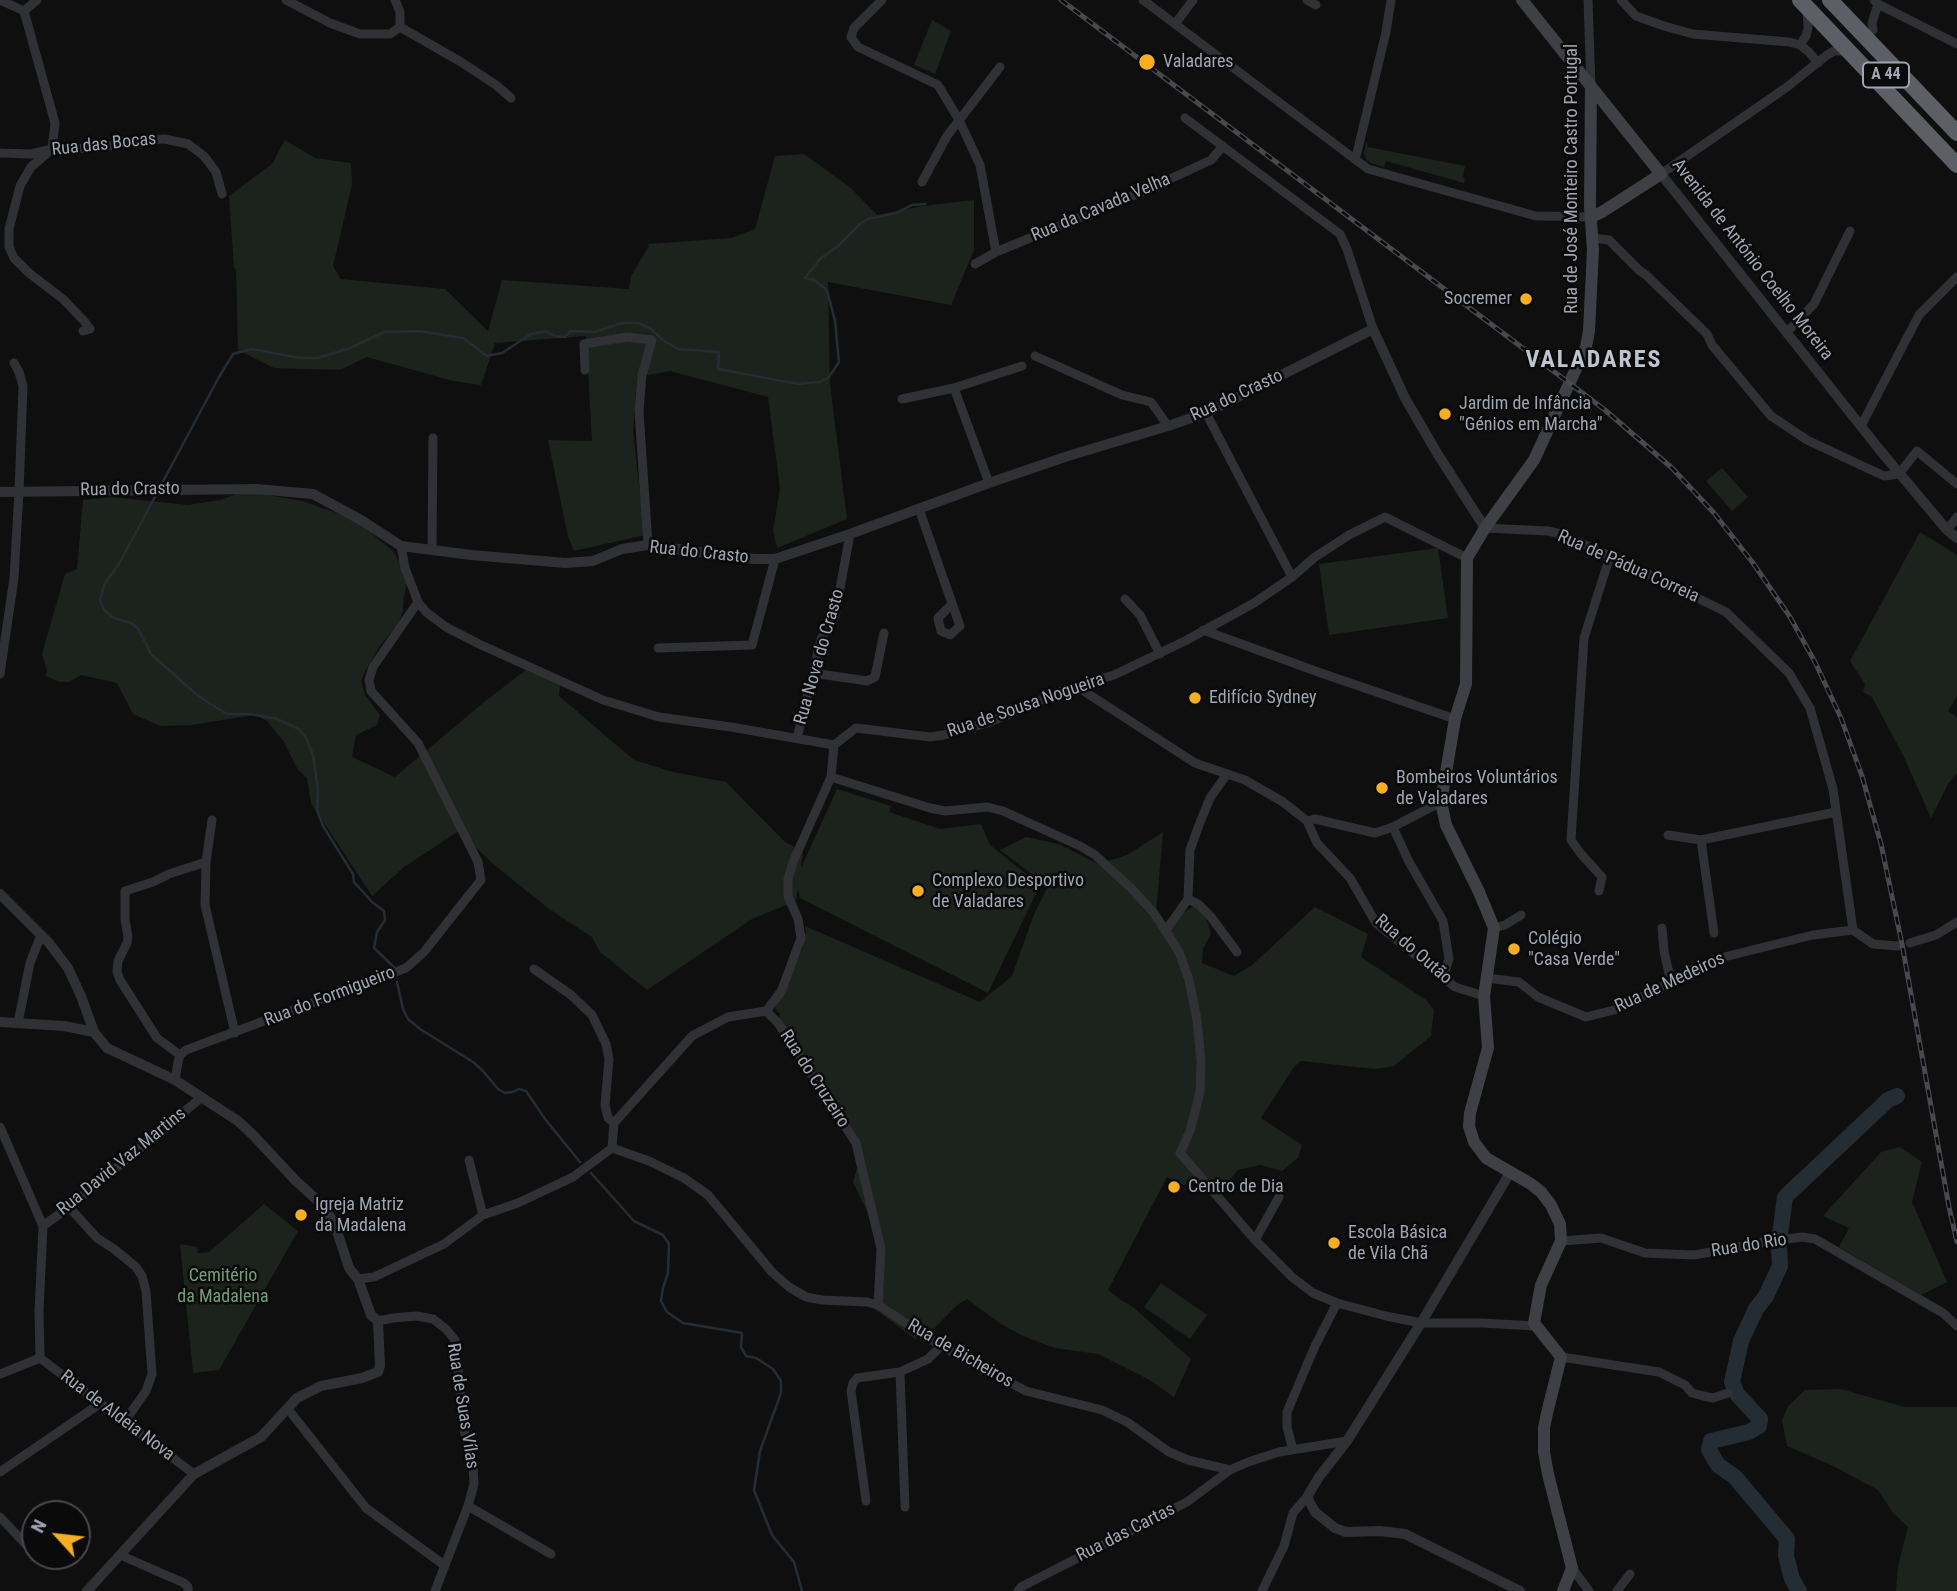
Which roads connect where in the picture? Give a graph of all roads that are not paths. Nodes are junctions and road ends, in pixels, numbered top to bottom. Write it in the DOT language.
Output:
graph roads {
  1 [pos="0,0"];
  2 [pos="37,0"];
  3 [pos="286,0"];
  4 [pos="395,0"];
  5 [pos="882,0"];
  6 [pos="1143,0"];
  7 [pos="1193,0"];
  8 [pos="1391,0"];
  9 [pos="1522,0"];
  10 [pos="1588,0"];
  11 [pos="1621,0"];
  12 [pos="1830,0"];
  13 [pos="1844,0"];
  14 [pos="1807,2"];
  15 [pos="1876,2"];
  16 [pos="24,11"];
  17 [pos="1175,24"];
  18 [pos="400,27"];
  19 [pos="1873,30"];
  20 [pos="1957,44"];
  21 [pos="1800,45"];
  22 [pos="1849,51"];
  23 [pos="1818,62"];
  24 [pos="1000,67"];
  25 [pos="1591,86"];
  26 [pos="511,98"];
  27 [pos="1185,118"];
  28 [pos="1957,119"];
  29 [pos="959,120"];
  30 [pos="1957,133"];
  31 [pos="1223,146"];
  32 [pos="51,149"];
  33 [pos="1957,150"];
  34 [pos="0,153"];
  35 [pos="1353,159"];
  36 [pos="1957,165"];
  37 [pos="1661,174"];
  38 [pos="922,182"];
  39 [pos="222,194"];
  40 [pos="1591,217"];
  41 [pos="1850,231"];
  42 [pos="1593,238"];
  43 [pos="996,252"];
  44 [pos="975,264"];
  45 [pos="1957,277"];
  46 [pos="1373,329"];
  47 [pos="83,331"];
  48 [pos="1787,332"];
  49 [pos="1035,356"];
  50 [pos="14,363"];
  51 [pos="1022,366"];
  52 [pos="585,370"];
  53 [pos="954,388"];
  54 [pos="902,399"];
  55 [pos="1206,412"];
  56 [pos="1168,426"];
  57 [pos="1861,426"];
  58 [pos="433,438"];
  59 [pos="1899,474"];
  60 [pos="989,482"];
  61 [pos="1957,484"];
  62 [pos="0,492"];
  63 [pos="19,492"];
  64 [pos="919,509"];
  65 [pos="1957,517"];
  66 [pos="1485,528"];
  67 [pos="1947,530"];
  68 [pos="849,534"];
  69 [pos="1957,538"];
  70 [pos="648,545"];
  71 [pos="401,546"];
  72 [pos="432,550"];
  73 [pos="1610,556"];
  74 [pos="1467,558"];
  75 [pos="775,559"];
  76 [pos="1292,577"];
  77 [pos="1125,599"];
  78 [pos="418,602"];
  79 [pos="952,604"];
  80 [pos="1203,630"];
  81 [pos="884,633"];
  82 [pos="658,648"];
  83 [pos="1160,653"];
  84 [pos="813,673"];
  85 [pos="0,674"];
  86 [pos="1076,686"];
  87 [pos="1455,719"];
  88 [pos="797,738"];
  89 [pos="834,745"];
  90 [pos="1227,774"];
  91 [pos="831,777"];
  92 [pos="1441,802"];
  93 [pos="1836,813"];
  94 [pos="212,820"];
  95 [pos="1307,821"];
  96 [pos="1393,827"];
  97 [pos="1668,835"];
  98 [pos="1701,840"];
  99 [pos="206,862"];
  100 [pos="1600,891"];
  101 [pos="0,894"];
  102 [pos="1188,899"];
  103 [pos="1521,915"];
  104 [pos="1957,922"];
  105 [pos="1494,928"];
  106 [pos="1662,928"];
  107 [pos="1166,930"];
  108 [pos="1853,930"];
  109 [pos="1714,933"];
  110 [pos="41,935"];
  111 [pos="1910,943"];
  112 [pos="1898,946"];
  113 [pos="1237,952"];
  114 [pos="534,969"];
  115 [pos="1443,977"];
  116 [pos="1487,978"];
  117 [pos="1671,982"];
  118 [pos="1484,996"];
  119 [pos="766,1011"];
  120 [pos="0,1022"];
  121 [pos="18,1023"];
  122 [pos="94,1032"];
  123 [pos="235,1033"];
  124 [pos="180,1055"];
  125 [pos="176,1080"];
  126 [pos="202,1097"];
  127 [pos="614,1123"];
  128 [pos="0,1127"];
  129 [pos="612,1148"];
  130 [pos="469,1160"];
  131 [pos="1511,1171"];
  132 [pos="1279,1197"];
  133 [pos="69,1207"];
  134 [pos="483,1215"];
  135 [pos="43,1226"];
  136 [pos="1255,1240"];
  137 [pos="1561,1241"];
  138 [pos="358,1279"];
  139 [pos="1337,1303"];
  140 [pos="878,1305"];
  141 [pos="378,1321"];
  142 [pos="1420,1322"];
  143 [pos="1956,1325"];
  144 [pos="1535,1326"];
  145 [pos="941,1346"];
  146 [pos="1561,1357"];
  147 [pos="40,1358"];
  148 [pos="900,1371"];
  149 [pos="0,1374"];
  150 [pos="1728,1393"];
  151 [pos="101,1403"];
  152 [pos="288,1409"];
  153 [pos="125,1421"];
  154 [pos="1346,1441"];
  155 [pos="1293,1450"];
  156 [pos="1230,1470"];
  157 [pos="0,1472"];
  158 [pos="194,1474"];
  159 [pos="1307,1497"];
  160 [pos="866,1501"];
  161 [pos="468,1506"];
  162 [pos="905,1507"];
  163 [pos="0,1517"];
  164 [pos="21,1539"];
  165 [pos="551,1553"];
  166 [pos="120,1555"];
  167 [pos="444,1565"];
  168 [pos="1572,1568"];
  169 [pos="1630,1574"];
  170 [pos="87,1591"];
  171 [pos="188,1591"];
  172 [pos="435,1591"];
  173 [pos="1018,1591"];
  174 [pos="1262,1591"];
  175 [pos="1520,1591"];
  176 [pos="1563,1591"];
  177 [pos="1589,1591"];
  178 [pos="1617,1591"];
  1 -- 16 [label="street"];
  2 -- 16 [label="street"];
  3 -- 18 [label="street"];
  4 -- 18 [label="street"];
  5 -- 29 [label="street"];
  6 -- 17 [label="street"];
  7 -- 17 [label="street"];
  8 -- 35 [label="street"];
  9 -- 25 [label="main road, Avenida de António Coelho Moreira"];
  10 -- 25 [label="street, Rua de José Monteiro Castro Portugal"];
  11 -- 21 [label="street"];
  12 -- 30 [label="highway, A 44"];
  13 -- 19 [label="highway"];
  14 -- 21 [label="street"];
  14 -- 22 [label="highway"];
  14 -- 33 [label="highway, A 44"];
  15 -- 19 [label="street"];
  15 -- 20 [label="street"];
  16 -- 32 [label="street"];
  17 -- 35 [label="street"];
  18 -- 26 [label="street"];
  19 -- 28 [label="highway"];
  21 -- 23 [label="street"];
  22 -- 23 [label="street"];
  22 -- 36 [label="highway"];
  23 -- 37 [label="street"];
  24 -- 29 [label="street"];
  25 -- 37 [label="main road, Avenida de António Coelho Moreira"];
  25 -- 40 [label="main road, Rua de José Monteiro Castro Portugal"];
  27 -- 31 [label="street"];
  29 -- 38 [label="street"];
  29 -- 43 [label="street"];
  31 -- 43 [label="street, Rua da Cavada Velha"];
  31 -- 46 [label="street"];
  32 -- 34 [label="street, Rua das Bocas"];
  32 -- 39 [label="street, Rua das Bocas"];
  32 -- 47 [label="street"];
  35 -- 40 [label="street"];
  37 -- 40 [label="main road"];
  37 -- 48 [label="street, Avenida de António Coelho Moreira"];
  40 -- 42 [label="main road, Rua de José Monteiro Castro Portugal"];
  41 -- 48 [label="street"];
  42 -- 59 [label="street"];
  42 -- 66 [label="main road, Rua de José Monteiro Castro Portugal"];
  43 -- 44 [label="street, Rua da Cavada Velha"];
  45 -- 57 [label="street"];
  46 -- 55 [label="street, Rua do Crasto"];
  46 -- 66 [label="street"];
  48 -- 57 [label="street, Avenida de António Coelho Moreira"];
  49 -- 56 [label="street"];
  50 -- 63 [label="street"];
  51 -- 53 [label="street"];
  52 -- 70 [label="street"];
  53 -- 54 [label="street"];
  53 -- 60 [label="street"];
  55 -- 56 [label="street, Rua do Crasto"];
  55 -- 76 [label="street"];
  56 -- 60 [label="street, Rua do Crasto"];
  57 -- 59 [label="street, Avenida de António Coelho Moreira"];
  58 -- 72 [label="street"];
  59 -- 61 [label="street"];
  59 -- 67 [label="street, Avenida de António Coelho Moreira"];
  60 -- 64 [label="street, Rua do Crasto"];
  62 -- 63 [label="street, Rua do Crasto"];
  63 -- 71 [label="street, Rua do Crasto"];
  63 -- 85 [label="street"];
  64 -- 68 [label="street, Rua do Crasto"];
  64 -- 79 [label="street"];
  65 -- 67 [label="street"];
  66 -- 73 [label="street, Rua de Pádua Correia"];
  66 -- 74 [label="main road, Rua de José Monteiro Castro Portugal"];
  67 -- 69 [label="street, Avenida de António Coelho Moreira"];
  68 -- 75 [label="street, Rua do Crasto"];
  68 -- 84 [label="street, Rua Nova do Crasto"];
  70 -- 72 [label="street, Rua do Crasto"];
  70 -- 75 [label="street, Rua do Crasto"];
  71 -- 72 [label="street, Rua do Crasto"];
  71 -- 78 [label="street"];
  73 -- 93 [label="street, Rua de Pádua Correia"];
  73 -- 100 [label="street"];
  74 -- 76 [label="street, Rua de Sousa Nogueira"];
  74 -- 87 [label="main road"];
  75 -- 82 [label="street"];
  76 -- 80 [label="street, Rua de Sousa Nogueira"];
  77 -- 83 [label="street"];
  78 -- 88 [label="street"];
  78 -- 123 [label="street, Rua do Formigueiro"];
  80 -- 83 [label="street, Rua de Sousa Nogueira"];
  80 -- 87 [label="street"];
  81 -- 84 [label="street"];
  83 -- 86 [label="street, Rua de Sousa Nogueira"];
  84 -- 88 [label="street, Rua Nova do Crasto"];
  86 -- 89 [label="street, Rua de Sousa Nogueira"];
  86 -- 90 [label="street"];
  87 -- 92 [label="main road"];
  88 -- 89 [label="street"];
  89 -- 91 [label="street"];
  90 -- 95 [label="street"];
  90 -- 102 [label="street"];
  91 -- 107 [label="street"];
  91 -- 119 [label="street"];
  92 -- 96 [label="street"];
  92 -- 105 [label="main road"];
  93 -- 98 [label="street"];
  93 -- 108 [label="street, Rua de Pádua Correia"];
  94 -- 99 [label="street"];
  95 -- 96 [label="street"];
  95 -- 115 [label="street, Rua do Outão"];
  96 -- 115 [label="street"];
  97 -- 98 [label="street"];
  98 -- 109 [label="street"];
  99 -- 123 [label="street"];
  99 -- 124 [label="street"];
  101 -- 110 [label="street"];
  102 -- 107 [label="street"];
  102 -- 113 [label="street"];
  103 -- 105 [label="street"];
  104 -- 111 [label="street"];
  105 -- 116 [label="main road"];
  106 -- 117 [label="street"];
  107 -- 136 [label="street"];
  108 -- 112 [label="street"];
  108 -- 117 [label="street, Rua de Medeiros"];
  110 -- 121 [label="street"];
  110 -- 122 [label="street"];
  114 -- 127 [label="street"];
  115 -- 118 [label="street, Rua do Outão"];
  116 -- 117 [label="street, Rua de Medeiros"];
  116 -- 118 [label="main road"];
  118 -- 131 [label="main road"];
  119 -- 127 [label="street"];
  119 -- 140 [label="street, Rua do Cruzeiro"];
  120 -- 121 [label="street"];
  121 -- 122 [label="street"];
  122 -- 125 [label="street"];
  123 -- 124 [label="street, Rua do Formigueiro"];
  124 -- 125 [label="street"];
  125 -- 126 [label="street"];
  126 -- 133 [label="street, Rua David Vaz Martins"];
  126 -- 138 [label="street"];
  127 -- 129 [label="street"];
  128 -- 135 [label="street"];
  129 -- 134 [label="street"];
  129 -- 140 [label="street, Rua de Bicheiros"];
  130 -- 134 [label="street"];
  131 -- 137 [label="main road"];
  131 -- 142 [label="street"];
  132 -- 136 [label="street"];
  133 -- 135 [label="street, Rua David Vaz Martins"];
  133 -- 153 [label="street"];
  134 -- 138 [label="street"];
  135 -- 147 [label="street"];
  136 -- 139 [label="street"];
  137 -- 143 [label="street, Rua do Rio"];
  137 -- 144 [label="main road"];
  138 -- 141 [label="street"];
  139 -- 142 [label="street"];
  139 -- 155 [label="street"];
  140 -- 145 [label="street, Rua de Bicheiros"];
  141 -- 152 [label="street"];
  141 -- 161 [label="street, Rua de Suas Vílas"];
  142 -- 144 [label="street"];
  142 -- 154 [label="street"];
  144 -- 146 [label="main road"];
  145 -- 148 [label="street"];
  145 -- 156 [label="street, Rua de Bicheiros"];
  146 -- 150 [label="street"];
  146 -- 168 [label="main road"];
  147 -- 149 [label="street"];
  147 -- 151 [label="street, Rua de Aldeia Nova"];
  148 -- 160 [label="street"];
  148 -- 162 [label="street"];
  151 -- 153 [label="street, Rua de Aldeia Nova"];
  151 -- 157 [label="street"];
  152 -- 158 [label="street"];
  152 -- 167 [label="street"];
  153 -- 158 [label="street, Rua de Aldeia Nova"];
  154 -- 155 [label="street"];
  154 -- 159 [label="street"];
  155 -- 156 [label="street"];
  156 -- 173 [label="street, Rua das Cartas"];
  158 -- 166 [label="street"];
  159 -- 174 [label="street"];
  159 -- 175 [label="street"];
  161 -- 165 [label="street"];
  161 -- 167 [label="street, Rua de Suas Vílas"];
  163 -- 164 [label="street"];
  166 -- 170 [label="street"];
  166 -- 171 [label="street"];
  167 -- 172 [label="street, Rua de Suas Vílas"];
  168 -- 176 [label="main road"];
  168 -- 177 [label="street"];
  169 -- 178 [label="street"];
}
